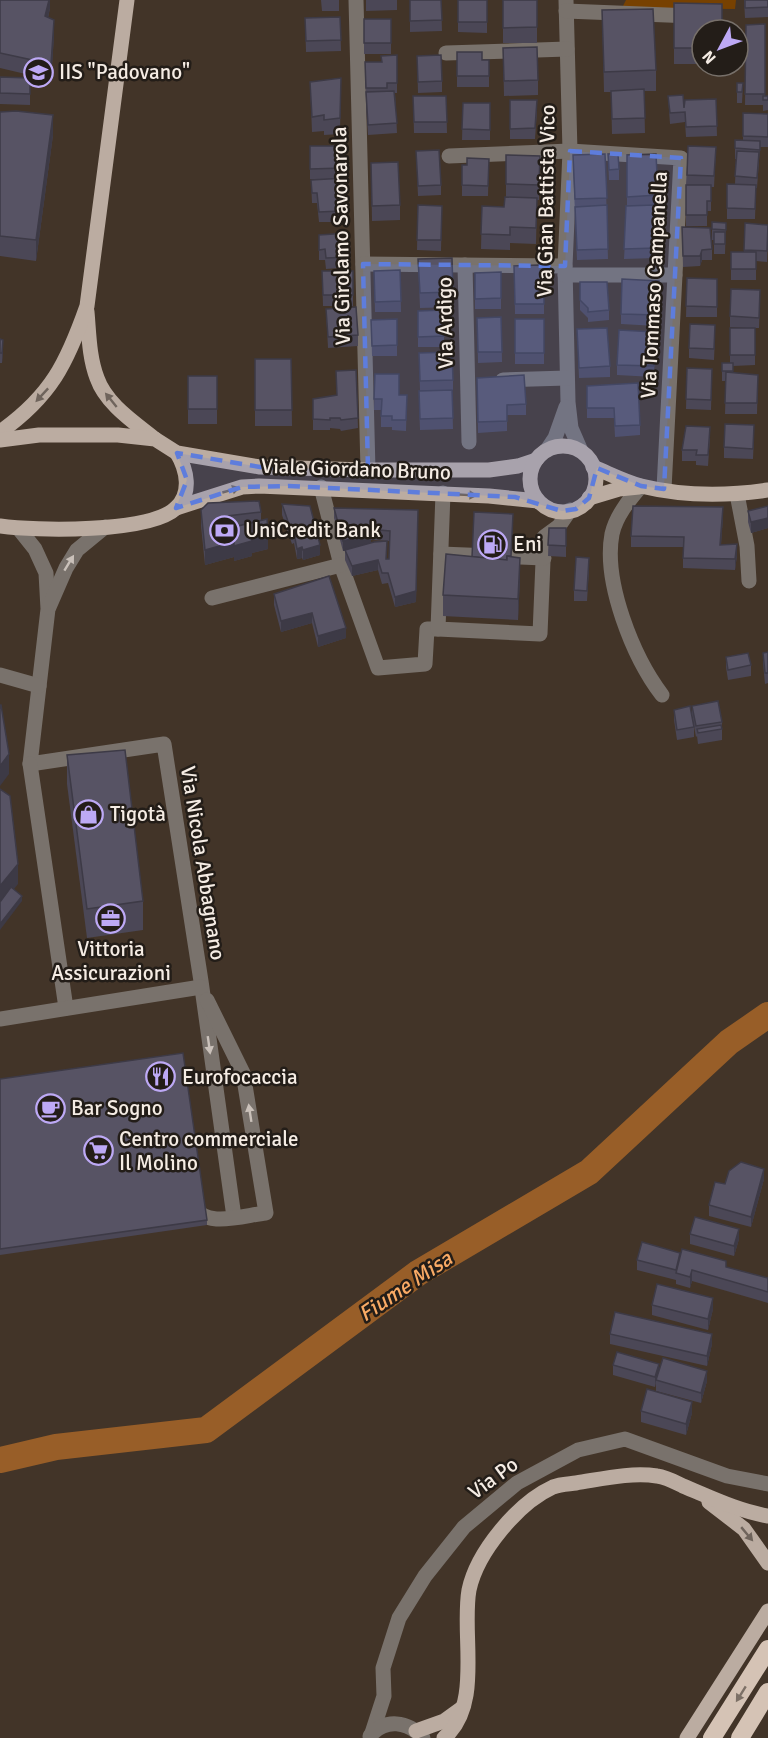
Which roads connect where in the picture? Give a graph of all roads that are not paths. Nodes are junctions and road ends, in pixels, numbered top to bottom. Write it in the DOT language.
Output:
graph roads {
  1 [pos="127,0"];
  2 [pos="356,0"];
  3 [pos="566,6"];
  4 [pos="704,16"];
  5 [pos="567,49"];
  6 [pos="446,53"];
  7 [pos="570,151"];
  8 [pos="448,156"];
  9 [pos="363,264"];
  10 [pos="465,265"];
  11 [pos="565,271"];
  12 [pos="675,275"];
  13 [pos="87,306"];
  14 [pos="567,378"];
  15 [pos="478,380"];
  16 [pos="568,402"];
  17 [pos="0,432"];
  18 [pos="155,439"];
  19 [pos="0,440"];
  20 [pos="469,442"];
  21 [pos="581,451"];
  22 [pos="177,453"];
  23 [pos="541,455"];
  24 [pos="593,466"];
  25 [pos="368,470"];
  26 [pos="641,486"];
  27 [pos="321,487"];
  28 [pos="664,489"];
  29 [pos="768,490"];
  30 [pos="443,493"];
  31 [pos="737,494"];
  32 [pos="589,498"];
  33 [pos="538,501"];
  34 [pos="176,508"];
  35 [pos="570,510"];
  36 [pos="0,526"];
  37 [pos="105,527"];
  38 [pos="19,529"];
  39 [pos="441,554"];
  40 [pos="544,558"];
  41 [pos="341,565"];
  42 [pos="749,581"];
  43 [pos="212,598"];
  44 [pos="48,609"];
  45 [pos="438,629"];
  46 [pos="0,675"];
  47 [pos="39,686"];
  48 [pos="662,695"];
  49 [pos="30,764"];
  50 [pos="201,987"];
  51 [pos="66,1008"];
  52 [pos="0,1019"];
  53 [pos="192,1195"];
  54 [pos="234,1217"];
  55 [pos="768,1484"];
  56 [pos="695,1491"];
  57 [pos="768,1516"];
  58 [pos="766,1557"];
  59 [pos="768,1611"];
  60 [pos="768,1649"];
  61 [pos="768,1692"];
  62 [pos="384,1696"];
  63 [pos="462,1708"];
  64 [pos="401,1724"];
  65 [pos="420,1734"];
  66 [pos="370,1735"];
  67 [pos="444,1738"];
  68 [pos="687,1738"];
  69 [pos="712,1738"];
  70 [pos="740,1738"];
  1 -- 13 [label="main road"];
  2 -- 9 [label="street, Via Girolamo Savonarola"];
  3 -- 4 [label="street"];
  3 -- 5 [label="street, Via Gian Battista Vico"];
  5 -- 6 [label="street"];
  5 -- 7 [label="street, Via Gian Battista Vico"];
  7 -- 8 [label="street"];
  7 -- 11 [label="street, Via Gian Battista Vico"];
  7 -- 12 [label="street, Via Tommaso Campanella"];
  9 -- 10 [label="street, Via Ardigo"];
  9 -- 25 [label="street, Via Girolamo Savonarola"];
  10 -- 11 [label="street, Via Ardigo"];
  10 -- 15 [label="street, Via Ardigo"];
  11 -- 12 [label="street, Via Ardigo"];
  11 -- 14 [label="street, Via Gian Battista Vico"];
  12 -- 28 [label="street, Via Tommaso Campanella"];
  13 -- 17 [label="main road, one-way"];
  18 -- 13 [label="main road, one-way"];
  14 -- 15 [label="street"];
  14 -- 16 [label="street, Via Gian Battista Vico"];
  15 -- 20 [label="street, Via Ardigo"];
  16 -- 21 [label="street, Via Gian Battista Vico"];
  16 -- 23 [label="street, Via Gian Battista Vico"];
  18 -- 19 [label="main road, Viale Giordano Bruno"];
  18 -- 22 [label="main road, Viale Giordano Bruno"];
  21 -- 23 [label="main road"];
  21 -- 24 [label="main road"];
  22 -- 25 [label="main road, Viale Giordano Bruno"];
  22 -- 34 [label="main road"];
  23 -- 25 [label="main road, Viale Giordano Bruno"];
  23 -- 33 [label="main road"];
  24 -- 26 [label="main road"];
  24 -- 32 [label="main road"];
  26 -- 28 [label="main road"];
  26 -- 32 [label="main road"];
  26 -- 48 [label="street"];
  27 -- 30 [label="main road, Viale Giordano Bruno"];
  34 -- 27 [label="main road, Viale Giordano Bruno, one-way"];
  27 -- 41 [label="street"];
  28 -- 31 [label="main road"];
  29 -- 31 [label="main road"];
  30 -- 33 [label="main road, Viale Giordano Bruno, one-way"];
  30 -- 39 [label="street"];
  31 -- 42 [label="street"];
  32 -- 35 [label="main road"];
  33 -- 35 [label="main road"];
  34 -- 37 [label="main road, Viale Giordano Bruno"];
  35 -- 40 [label="street"];
  36 -- 38 [label="main road, Viale Giordano Bruno"];
  37 -- 38 [label="main road, Viale Giordano Bruno"];
  44 -- 37 [label="street, one-way"];
  38 -- 44 [label="street"];
  39 -- 40 [label="street"];
  39 -- 45 [label="street"];
  40 -- 45 [label="street"];
  41 -- 43 [label="street"];
  41 -- 45 [label="street"];
  44 -- 47 [label="street"];
  46 -- 47 [label="street"];
  47 -- 49 [label="street"];
  49 -- 50 [label="street, Via Nicola Abbagnano"];
  49 -- 51 [label="street"];
  50 -- 51 [label="street, Via Nicola Abbagnano"];
  50 -- 54 [label="street, one-way"];
  54 -- 50 [label="street, one-way"];
  51 -- 52 [label="street, Via Nicola Abbagnano"];
  53 -- 54 [label="street"];
  55 -- 62 [label="street, Via Po"];
  56 -- 57 [label="main road"];
  56 -- 58 [label="main road, one-way"];
  56 -- 63 [label="main road"];
  59 -- 68 [label="main road"];
  60 -- 69 [label="highway, one-way"];
  61 -- 70 [label="highway"];
  62 -- 64 [label="street"];
  62 -- 66 [label="street, Via Po"];
  63 -- 65 [label="main road"];
  63 -- 67 [label="main road"];
  64 -- 65 [label="street"];
  64 -- 66 [label="street, Via Po"];
}
